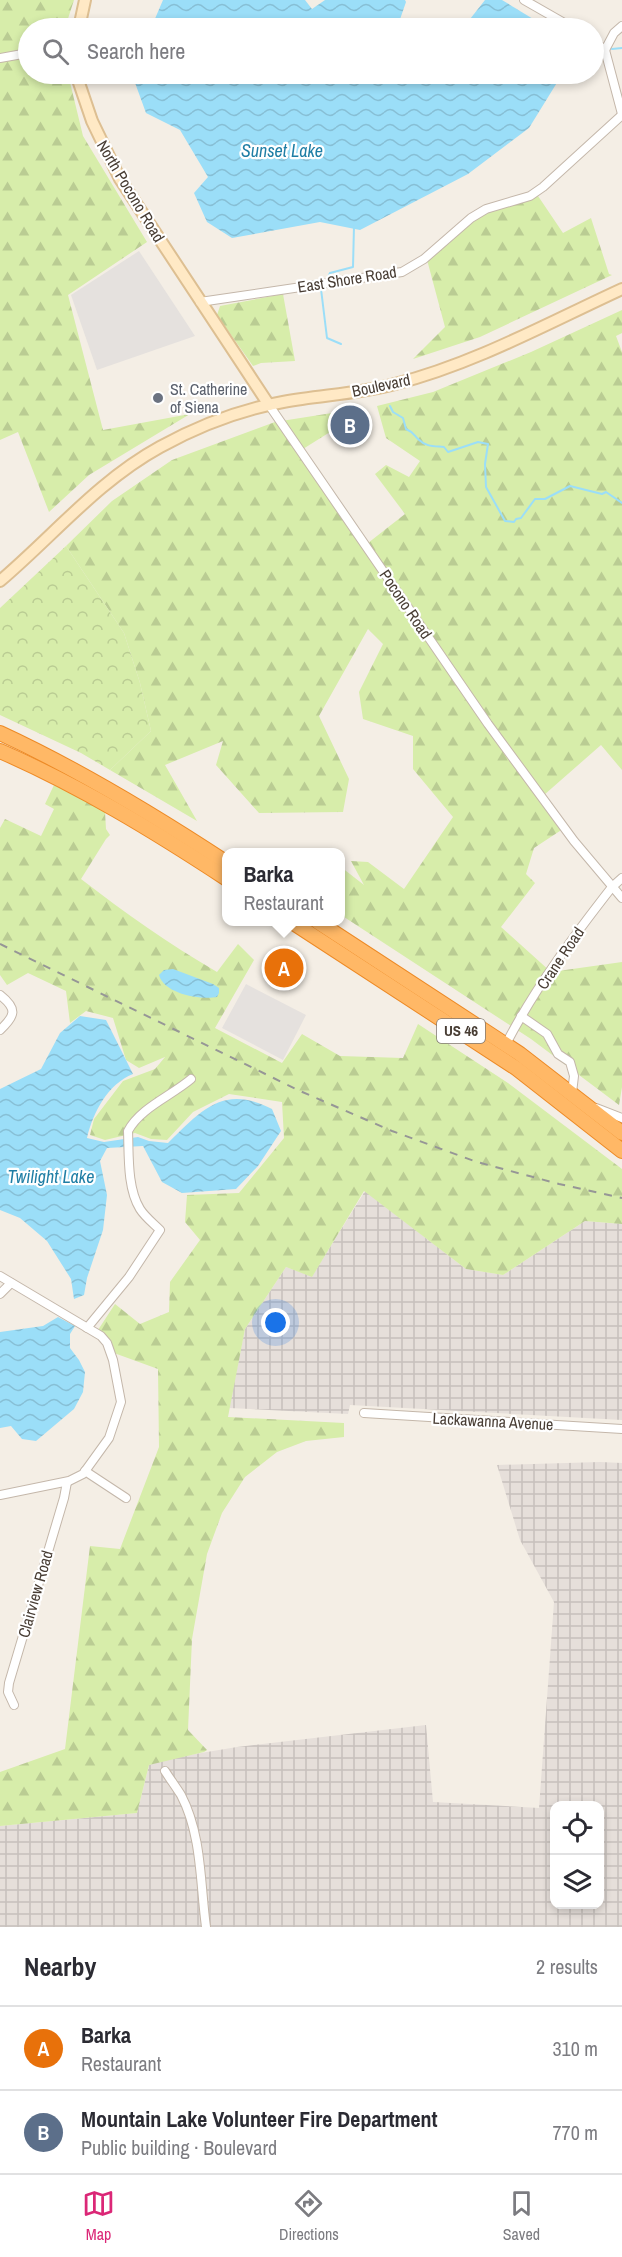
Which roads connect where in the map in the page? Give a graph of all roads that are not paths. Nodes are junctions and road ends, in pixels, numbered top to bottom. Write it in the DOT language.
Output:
graph roads {
  1 [pos="85,0"];
  2 [pos="524,0"];
  3 [pos="81,18"];
  4 [pos="556,18"];
  5 [pos="622,26"];
  6 [pos="605,50"];
  7 [pos="18,55"];
  8 [pos="0,58"];
  9 [pos="79,84"];
  10 [pos="622,114"];
  11 [pos="622,289"];
  12 [pos="200,302"];
  13 [pos="269,405"];
  14 [pos="0,581"];
  15 [pos="0,733"];
  16 [pos="0,751"];
  17 [pos="222,860"];
  18 [pos="222,876"];
  19 [pos="622,878"];
  20 [pos="612,887"];
  21 [pos="622,898"];
  22 [pos="300,926"];
  23 [pos="326,926"];
  24 [pos="0,996"];
  25 [pos="521,1017"];
  26 [pos="0,1030"];
  27 [pos="506,1044"];
  28 [pos="191,1079"];
  29 [pos="572,1093"];
  30 [pos="586,1104"];
  31 [pos="622,1118"];
  32 [pos="622,1133"];
  33 [pos="622,1151"];
  34 [pos="0,1276"];
  35 [pos="11,1283"];
  36 [pos="0,1294"];
  37 [pos="87,1328"];
  38 [pos="364,1413"];
  39 [pos="622,1429"];
  40 [pos="85,1471"];
  41 [pos="67,1482"];
  42 [pos="0,1495"];
  43 [pos="126,1498"];
  44 [pos="14,1705"];
  45 [pos="165,1771"];
  46 [pos="206,1927"];
  1 -- 3 [label="main road"];
  2 -- 4 [label="street"];
  5 -- 6 [label="street"];
  6 -- 10 [label="street"];
  7 -- 8 [label="street"];
  9 -- 12 [label="main road, North Pocono Road"];
  10 -- 12 [label="street, East Shore Road"];
  11 -- 13 [label="main road, Boulevard"];
  12 -- 13 [label="main road, Pocono Road"];
  13 -- 14 [label="main road, Boulevard"];
  13 -- 20 [label="street, Pocono Road"];
  15 -- 17 [label="highway"];
  16 -- 18 [label="highway"];
  19 -- 20 [label="street, Crane Road"];
  20 -- 21 [label="street, Pocono Road"];
  20 -- 25 [label="street, Crane Road"];
  22 -- 33 [label="highway, US 46"];
  23 -- 27 [label="highway, US 46"];
  24 -- 26 [label="street"];
  25 -- 27 [label="street, Crane Road"];
  25 -- 29 [label="street"];
  27 -- 29 [label="highway, US 46"];
  28 -- 37 [label="street"];
  29 -- 30 [label="highway, US 46"];
  30 -- 31 [label="street"];
  30 -- 32 [label="highway, US 46"];
  34 -- 35 [label="street"];
  35 -- 36 [label="street"];
  35 -- 37 [label="street"];
  37 -- 40 [label="street"];
  38 -- 39 [label="street, Lackawanna Avenue"];
  40 -- 41 [label="street"];
  40 -- 43 [label="street"];
  41 -- 42 [label="street"];
  41 -- 44 [label="street, Clairview Road"];
  45 -- 46 [label="street"];
}
